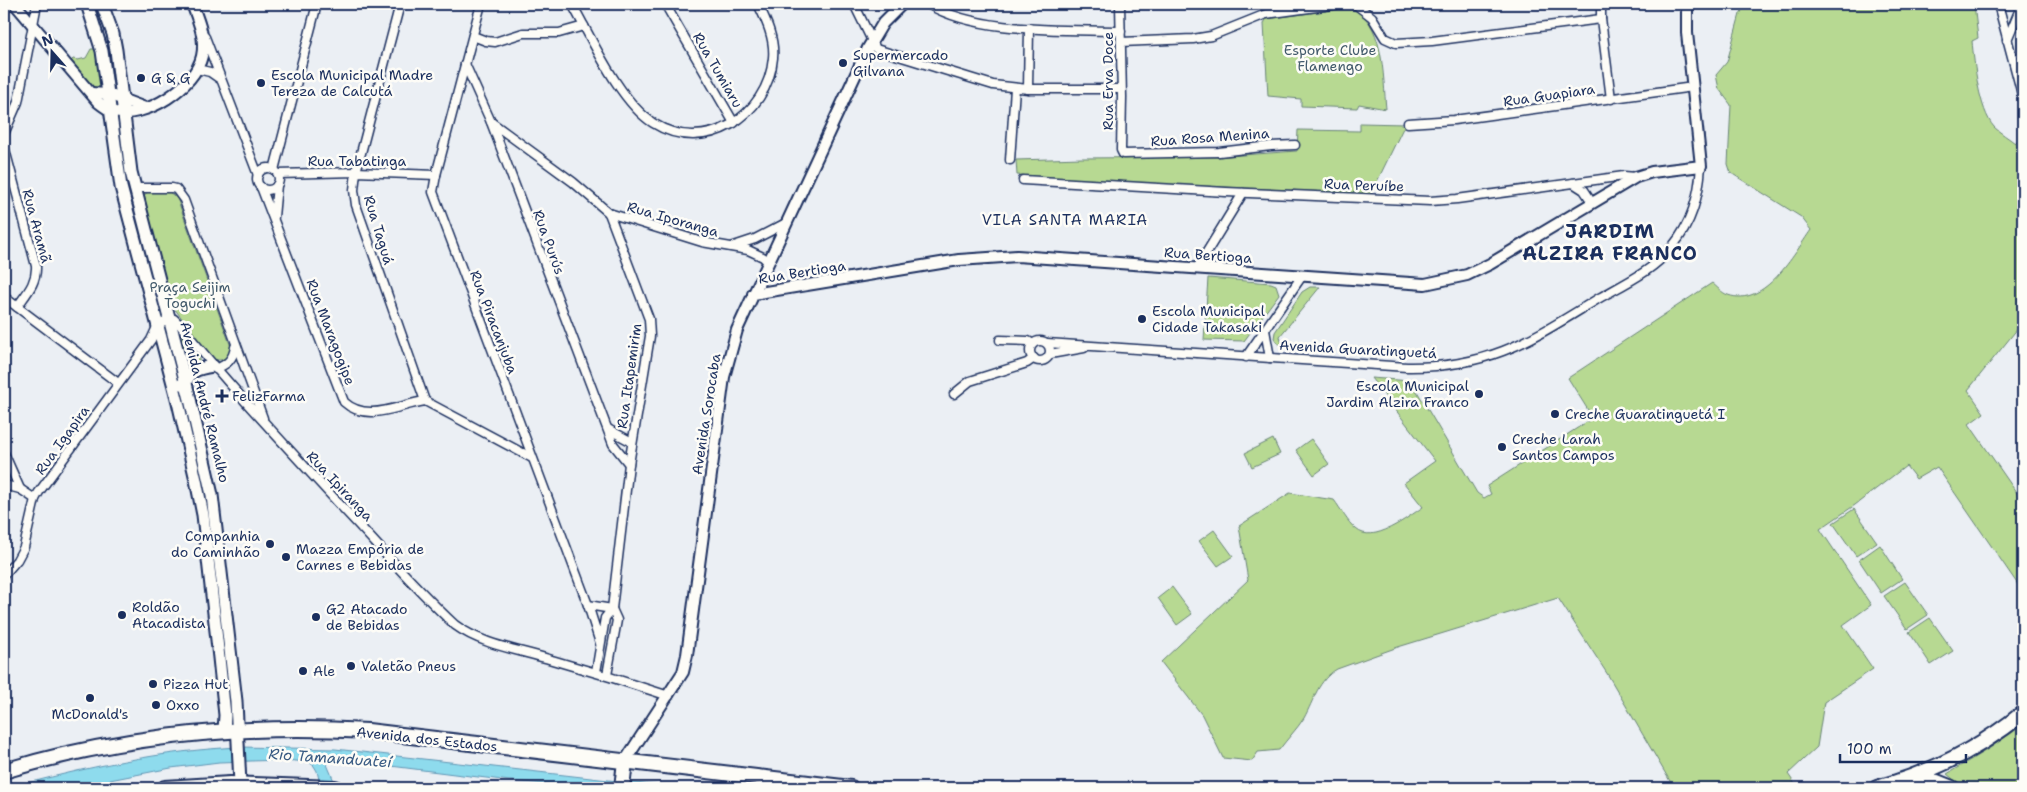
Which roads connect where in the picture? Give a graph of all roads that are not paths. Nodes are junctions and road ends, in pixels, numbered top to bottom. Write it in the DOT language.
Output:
graph roads {
  1 [pos="15,4"];
  2 [pos="37,4"];
  3 [pos="87,4"];
  4 [pos="102,4"];
  5 [pos="192,4"];
  6 [pos="317,4"];
  7 [pos="400,4"];
  8 [pos="481,4"];
  9 [pos="572,4"];
  10 [pos="666,4"];
  11 [pos="758,4"];
  12 [pos="854,4"];
  13 [pos="902,4"];
  14 [pos="928,4"];
  15 [pos="1120,4"];
  16 [pos="1270,4"];
  17 [pos="1338,4"];
  18 [pos="1355,4"];
  19 [pos="1601,4"];
  20 [pos="1687,4"];
  21 [pos="1998,4"];
  22 [pos="2022,4"];
  23 [pos="1273,13"];
  24 [pos="1601,19"];
  25 [pos="200,25"];
  26 [pos="33,26"];
  27 [pos="584,26"];
  28 [pos="1029,28"];
  29 [pos="1121,31"];
  30 [pos="473,36"];
  31 [pos="872,40"];
  32 [pos="2007,40"];
  33 [pos="1121,42"];
  34 [pos="116,50"];
  35 [pos="102,51"];
  36 [pos="465,64"];
  37 [pos="197,70"];
  38 [pos="221,79"];
  39 [pos="1693,87"];
  40 [pos="1016,88"];
  41 [pos="1028,89"];
  42 [pos="1120,89"];
  43 [pos="91,93"];
  44 [pos="108,94"];
  45 [pos="2023,98"];
  46 [pos="1610,99"];
  47 [pos="123,106"];
  48 [pos="110,110"];
  49 [pos="491,122"];
  50 [pos="734,123"];
  51 [pos="1408,123"];
  52 [pos="4,134"];
  53 [pos="1295,145"];
  54 [pos="4,146"];
  55 [pos="1127,155"];
  56 [pos="1010,160"];
  57 [pos="252,161"];
  58 [pos="1701,166"];
  59 [pos="265,169"];
  60 [pos="276,172"];
  61 [pos="356,172"];
  62 [pos="436,174"];
  63 [pos="258,175"];
  64 [pos="1636,176"];
  65 [pos="1024,180"];
  66 [pos="1573,183"];
  67 [pos="277,185"];
  68 [pos="134,188"];
  69 [pos="261,188"];
  70 [pos="1243,193"];
  71 [pos="1592,202"];
  72 [pos="609,213"];
  73 [pos="273,219"];
  74 [pos="786,223"];
  75 [pos="730,247"];
  76 [pos="768,262"];
  77 [pos="1197,268"];
  78 [pos="1302,276"];
  79 [pos="753,294"];
  80 [pos="4,297"];
  81 [pos="17,307"];
  82 [pos="169,318"];
  83 [pos="157,327"];
  84 [pos="1265,330"];
  85 [pos="1000,340"];
  86 [pos="1047,343"];
  87 [pos="1033,344"];
  88 [pos="235,345"];
  89 [pos="1088,347"];
  90 [pos="1050,354"];
  91 [pos="1246,357"];
  92 [pos="1034,358"];
  93 [pos="1270,358"];
  94 [pos="215,367"];
  95 [pos="186,382"];
  96 [pos="118,383"];
  97 [pos="173,384"];
  98 [pos="954,394"];
  99 [pos="425,401"];
  100 [pos="264,422"];
  101 [pos="608,429"];
  102 [pos="632,442"];
  103 [pos="4,453"];
  104 [pos="532,458"];
  105 [pos="630,464"];
  106 [pos="4,485"];
  107 [pos="20,489"];
  108 [pos="35,499"];
  109 [pos="5,571"];
  110 [pos="588,604"];
  111 [pos="612,609"];
  112 [pos="600,643"];
  113 [pos="596,672"];
  114 [pos="607,675"];
  115 [pos="668,696"];
  116 [pos="2023,713"];
  117 [pos="224,731"];
  118 [pos="238,736"];
  119 [pos="4,771"];
  120 [pos="624,775"];
  121 [pos="240,777"];
  122 [pos="1910,778"];
  123 [pos="165,788"];
  124 [pos="335,788"];
  125 [pos="851,788"];
  126 [pos="1877,788"];
  127 [pos="1952,788"];
  1 -- 26 [label="street"];
  2 -- 26 [label="street"];
  3 -- 35 [label="main road, Avenida André Ramalho"];
  4 -- 34 [label="main road, Avenida André Ramalho"];
  5 -- 25 [label="street"];
  6 -- 60 [label="street"];
  7 -- 61 [label="street, Rua Taguá"];
  8 -- 30 [label="street, Rua Piracanjuba"];
  9 -- 27 [label="street"];
  10 -- 50 [label="street, Rua Tumiaru"];
  11 -- 50 [label="street"];
  12 -- 31 [label="street"];
  13 -- 31 [label="street, Avenida Sorocaba"];
  14 -- 28 [label="street"];
  15 -- 29 [label="street, Rua Erva Doce"];
  16 -- 23 [label="street"];
  17 -- 23 [label="street"];
  18 -- 24 [label="street"];
  19 -- 24 [label="street"];
  20 -- 39 [label="street, Avenida Guaratinguetá"];
  21 -- 32 [label="street"];
  22 -- 32 [label="street"];
  23 -- 33 [label="street"];
  24 -- 46 [label="street"];
  25 -- 37 [label="street"];
  25 -- 38 [label="street"];
  26 -- 43 [label="street"];
  26 -- 52 [label="street"];
  27 -- 30 [label="street"];
  27 -- 50 [label="street"];
  28 -- 29 [label="street"];
  28 -- 41 [label="street"];
  29 -- 33 [label="street, Rua Erva Doce"];
  30 -- 36 [label="street, Rua Piracanjuba"];
  31 -- 40 [label="street"];
  31 -- 74 [label="street, Avenida Sorocaba"];
  32 -- 45 [label="street"];
  33 -- 42 [label="street, Rua Erva Doce"];
  34 -- 35 [label="main road"];
  34 -- 47 [label="main road, Avenida André Ramalho"];
  35 -- 44 [label="main road, Avenida André Ramalho"];
  36 -- 49 [label="street, Rua Purús"];
  36 -- 62 [label="street, Rua Piracanjuba"];
  37 -- 38 [label="street"];
  37 -- 47 [label="street"];
  38 -- 57 [label="street"];
  39 -- 46 [label="street, Rua Guapiara"];
  39 -- 58 [label="street, Avenida Guaratinguetá"];
  40 -- 41 [label="street"];
  40 -- 56 [label="street"];
  41 -- 42 [label="street"];
  42 -- 55 [label="street, Rua Erva Doce"];
  43 -- 44 [label="street"];
  43 -- 48 [label="street"];
  44 -- 47 [label="street"];
  44 -- 48 [label="main road, Avenida André Ramalho"];
  46 -- 51 [label="street, Rua Guapiara"];
  47 -- 48 [label="street"];
  47 -- 68 [label="main road, Avenida André Ramalho"];
  48 -- 83 [label="main road, Avenida André Ramalho"];
  49 -- 72 [label="street, Rua Itapemirim"];
  49 -- 101 [label="street, Rua Purús"];
  53 -- 55 [label="street, Rua Rosa Menina"];
  54 -- 81 [label="street, Rua Aramã"];
  57 -- 59 [label="street"];
  57 -- 63 [label="street"];
  58 -- 64 [label="street, Rua Peruíbe"];
  58 -- 93 [label="street, Avenida Guaratinguetá"];
  59 -- 60 [label="street"];
  59 -- 63 [label="street"];
  60 -- 61 [label="street, Rua Tabatinga"];
  60 -- 67 [label="street"];
  61 -- 62 [label="street, Rua Tabatinga"];
  61 -- 99 [label="street, Rua Taguá"];
  62 -- 104 [label="street, Rua Piracanjuba"];
  63 -- 69 [label="street"];
  64 -- 66 [label="street, Rua Peruíbe"];
  64 -- 71 [label="street, Rua Bertioga"];
  65 -- 70 [label="street, Rua Peruíbe"];
  66 -- 70 [label="street, Rua Peruíbe"];
  66 -- 71 [label="street"];
  67 -- 69 [label="street"];
  67 -- 73 [label="street, Rua Maragogipe"];
  68 -- 82 [label="main road, Avenida André Ramalho"];
  68 -- 88 [label="street"];
  69 -- 73 [label="street, Rua Maragogipe"];
  70 -- 77 [label="street"];
  71 -- 78 [label="street, Rua Bertioga"];
  72 -- 75 [label="street, Rua Iporanga"];
  72 -- 102 [label="street, Rua Itapemirim"];
  73 -- 99 [label="street, Rua Maragogipe"];
  74 -- 75 [label="street, Rua Iporanga"];
  74 -- 76 [label="street, Avenida Sorocaba"];
  75 -- 76 [label="street, Rua Iporanga"];
  76 -- 79 [label="street, Avenida Sorocaba"];
  77 -- 78 [label="street, Rua Bertioga"];
  77 -- 79 [label="street, Rua Bertioga"];
  78 -- 84 [label="street"];
  79 -- 115 [label="street, Avenida Sorocaba"];
  80 -- 81 [label="street"];
  81 -- 96 [label="street"];
  82 -- 83 [label="street"];
  82 -- 94 [label="street, Rua Ipiranga"];
  82 -- 95 [label="main road, Avenida André Ramalho"];
  83 -- 96 [label="street, Rua Igapira"];
  83 -- 97 [label="main road, Avenida André Ramalho"];
  84 -- 91 [label="street"];
  84 -- 93 [label="street"];
  85 -- 87 [label="street"];
  86 -- 87 [label="street"];
  86 -- 89 [label="street, Avenida Guaratinguetá"];
  86 -- 90 [label="street"];
  87 -- 92 [label="street"];
  88 -- 94 [label="street"];
  88 -- 100 [label="street"];
  89 -- 90 [label="street, Avenida Guaratinguetá"];
  89 -- 91 [label="street, Avenida Guaratinguetá"];
  90 -- 92 [label="street"];
  91 -- 93 [label="street, Avenida Guaratinguetá"];
  92 -- 98 [label="street"];
  94 -- 95 [label="main road"];
  94 -- 100 [label="street, Rua Ipiranga"];
  95 -- 97 [label="main road"];
  95 -- 118 [label="main road, Avenida André Ramalho"];
  96 -- 108 [label="street, Rua Igapira"];
  97 -- 117 [label="main road, Avenida André Ramalho"];
  99 -- 104 [label="street"];
  100 -- 113 [label="street, Rua Ipiranga"];
  101 -- 102 [label="street"];
  101 -- 105 [label="street, Rua Purús"];
  102 -- 105 [label="street, Rua Itapemirim"];
  103 -- 107 [label="street"];
  104 -- 110 [label="street, Rua Piracanjuba"];
  105 -- 111 [label="street, Rua Itapemirim"];
  106 -- 107 [label="street"];
  107 -- 108 [label="street"];
  108 -- 109 [label="street, Rua Igapira"];
  110 -- 111 [label="street"];
  110 -- 112 [label="street, Rua Piracanjuba"];
  111 -- 112 [label="street, Rua Itapemirim"];
  111 -- 114 [label="street, Rua Itapemirim"];
  112 -- 113 [label="street, Rua Itapemirim"];
  113 -- 114 [label="street, Rua Ipiranga"];
  114 -- 115 [label="street, Rua Ipiranga"];
  115 -- 120 [label="street, Avenida Sorocaba"];
  116 -- 122 [label="highway"];
  117 -- 118 [label="highway, Avenida dos Estados"];
  117 -- 119 [label="highway, Avenida dos Estados"];
  118 -- 120 [label="highway, Avenida dos Estados"];
  118 -- 121 [label="main road, Avenida André Ramalho"];
  120 -- 125 [label="highway, Avenida dos Estados"];
  121 -- 123 [label="highway"];
  121 -- 124 [label="highway"];
  122 -- 126 [label="highway"];
  122 -- 127 [label="highway"];
}
